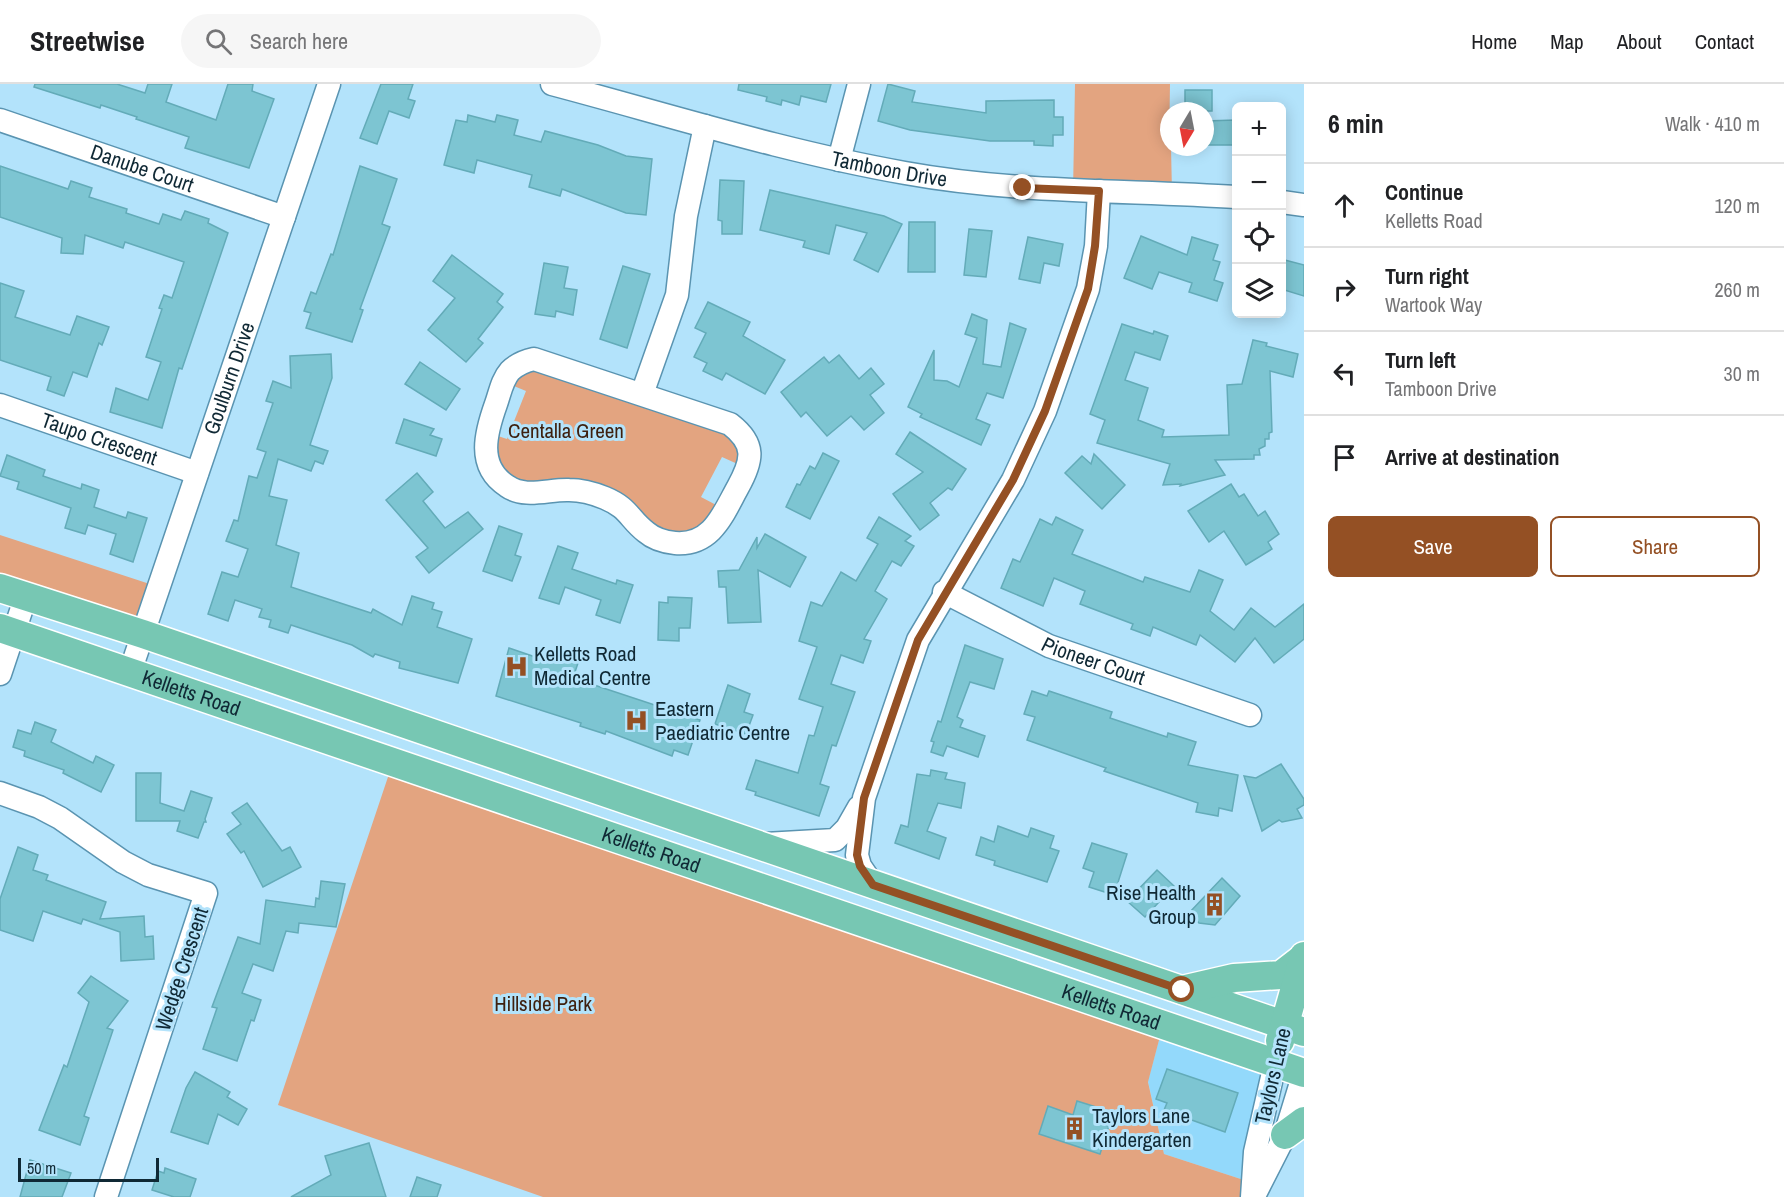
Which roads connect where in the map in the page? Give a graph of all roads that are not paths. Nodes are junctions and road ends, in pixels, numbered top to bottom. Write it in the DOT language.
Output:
graph roads {
  1 [pos="329,84"];
  2 [pos="859,84"];
  3 [pos="563,85"];
  4 [pos="0,120"];
  5 [pos="705,126"];
  6 [pos="839,160"];
  7 [pos="1099,191"];
  8 [pos="1232,197"];
  9 [pos="1286,203"];
  10 [pos="1304,205"];
  11 [pos="284,217"];
  12 [pos="642,394"];
  13 [pos="0,405"];
  14 [pos="198,473"];
  15 [pos="944,592"];
  16 [pos="8,594"];
  17 [pos="6,630"];
  18 [pos="143,634"];
  19 [pos="130,672"];
  20 [pos="0,674"];
  21 [pos="1250,715"];
  22 [pos="0,793"];
  23 [pos="864,798"];
  24 [pos="755,844"];
  25 [pos="873,885"];
  26 [pos="1304,957"];
  27 [pos="1182,990"];
  28 [pos="1294,1028"];
  29 [pos="1275,1064"];
  30 [pos="1304,1073"];
  31 [pos="1294,1128"];
  32 [pos="106,1197"];
  33 [pos="1253,1197"];
  1 -- 11 [label="street, Goulburn Drive"];
  2 -- 6 [label="street"];
  3 -- 5 [label="street, Tamboon Drive"];
  4 -- 11 [label="street, Danube Court"];
  5 -- 6 [label="street, Tamboon Drive"];
  5 -- 12 [label="street"];
  6 -- 7 [label="street, Tamboon Drive"];
  7 -- 8 [label="street, Tamboon Drive"];
  7 -- 15 [label="street"];
  9 -- 10 [label="street"];
  11 -- 14 [label="street, Goulburn Drive"];
  12 -- 12 [label="street"];
  13 -- 14 [label="street, Taupo Crescent"];
  14 -- 18 [label="street, Goulburn Drive"];
  15 -- 21 [label="street, Pioneer Court"];
  15 -- 23 [label="street"];
  16 -- 17 [label="street"];
  16 -- 18 [label="main road, Kelletts Road"];
  17 -- 19 [label="main road, Kelletts Road"];
  17 -- 20 [label="street"];
  18 -- 19 [label="street, Goulburn Drive"];
  18 -- 24 [label="main road, Kelletts Road"];
  19 -- 29 [label="main road, Kelletts Road"];
  22 -- 32 [label="street, Wedge Crescent"];
  23 -- 24 [label="street"];
  23 -- 25 [label="street"];
  24 -- 25 [label="main road, Kelletts Road"];
  25 -- 27 [label="main road, Kelletts Road"];
  26 -- 27 [label="main road"];
  26 -- 28 [label="main road, Taylors Lane"];
  27 -- 28 [label="main road, Kelletts Road"];
  28 -- 29 [label="main road, Taylors Lane"];
  29 -- 30 [label="main road, Kelletts Road"];
  29 -- 33 [label="street, Taylors Lane"];
  30 -- 31 [label="street, Taylors Lane"];
  31 -- 33 [label="street, Taylors Lane"];
}
